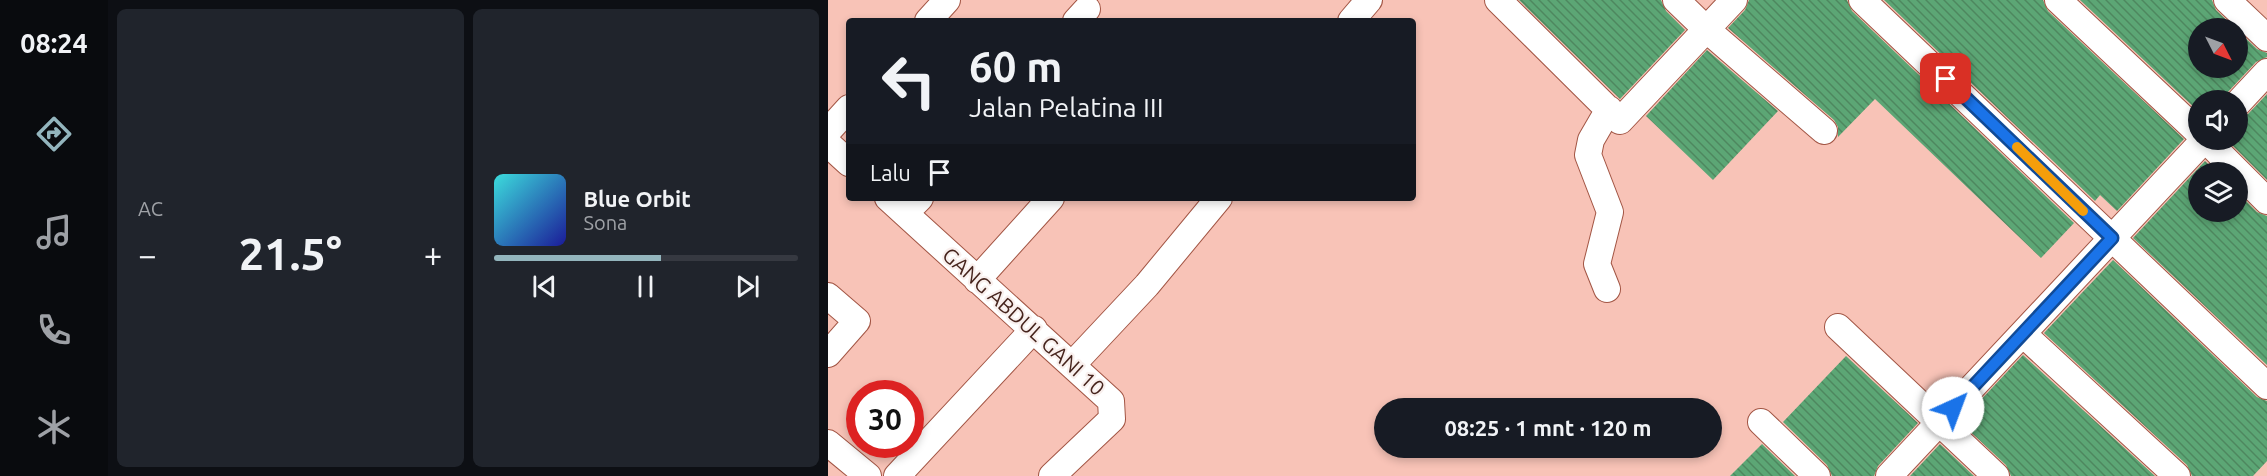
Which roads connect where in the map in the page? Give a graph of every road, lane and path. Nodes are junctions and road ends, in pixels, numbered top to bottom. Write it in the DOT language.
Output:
graph roads {
  1 [pos="947,0"];
  2 [pos="1369,0"];
  3 [pos="1498,0"];
  4 [pos="1676,0"];
  5 [pos="1734,0"];
  6 [pos="1862,0"];
  7 [pos="2058,0"];
  8 [pos="2227,0"];
  9 [pos="931,18"];
  10 [pos="1354,18"];
  11 [pos="1706,29"];
  12 [pos="2267,38"];
  13 [pos="2267,72"];
  14 [pos="2248,92"];
  15 [pos="846,111"];
  16 [pos="1615,115"];
  17 [pos="2188,123"];
  18 [pos="828,131"];
  19 [pos="1824,131"];
  20 [pos="828,144"];
  21 [pos="2196,150"];
  22 [pos="2215,150"];
  23 [pos="846,160"];
  24 [pos="1048,201"];
  25 [pos="1217,201"];
  26 [pos="2267,201"];
  27 [pos="904,203"];
  28 [pos="2112,238"];
  29 [pos="977,280"];
  30 [pos="1607,289"];
  31 [pos="828,296"];
  32 [pos="1838,327"];
  33 [pos="1034,329"];
  34 [pos="2023,334"];
  35 [pos="828,354"];
  36 [pos="1072,365"];
  37 [pos="2267,386"];
  38 [pos="1761,422"];
  39 [pos="1939,423"];
  40 [pos="828,443"];
  41 [pos="867,476"];
  42 [pos="897,476"];
  43 [pos="1052,476"];
  44 [pos="1817,476"];
  45 [pos="1889,476"];
  46 [pos="1995,476"];
  47 [pos="2177,476"];
  1 -- 9 [label="street"];
  2 -- 10 [label="street"];
  3 -- 16 [label="street"];
  4 -- 11 [label="street"];
  5 -- 11 [label="street"];
  6 -- 28 [label="street"];
  7 -- 17 [label="street"];
  8 -- 12 [label="street"];
  11 -- 16 [label="street"];
  11 -- 19 [label="street"];
  13 -- 14 [label="street"];
  15 -- 18 [label="street"];
  16 -- 30 [label="street"];
  20 -- 23 [label="street"];
  21 -- 28 [label="street"];
  22 -- 26 [label="street"];
  24 -- 29 [label="street"];
  25 -- 36 [label="street"];
  27 -- 29 [label="street, GANG ABDUL GANI 10"];
  28 -- 34 [label="street"];
  28 -- 37 [label="street"];
  29 -- 33 [label="street, GANG ABDUL GANI 10"];
  31 -- 35 [label="street"];
  32 -- 39 [label="street"];
  33 -- 36 [label="street, GANG ABDUL GANI 10"];
  33 -- 42 [label="street"];
  34 -- 39 [label="street"];
  34 -- 47 [label="street"];
  36 -- 43 [label="street, GANG ABDUL GANI 10"];
  38 -- 44 [label="street"];
  39 -- 45 [label="street"];
  39 -- 46 [label="street"];
  40 -- 41 [label="street"];
}
